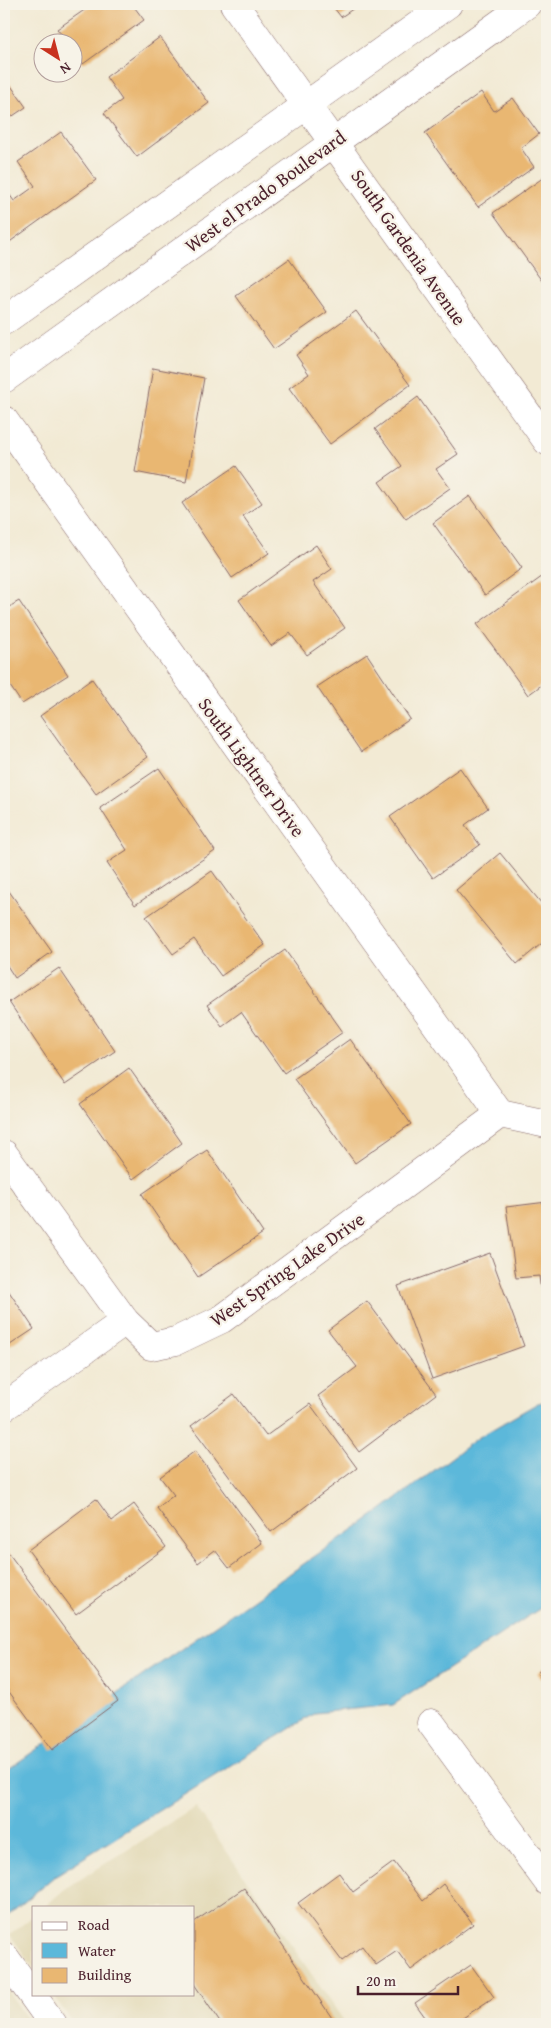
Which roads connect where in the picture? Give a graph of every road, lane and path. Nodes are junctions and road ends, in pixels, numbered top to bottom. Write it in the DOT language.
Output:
graph roads {
  1 [pos="234,4"];
  2 [pos="448,4"];
  3 [pos="527,4"];
  4 [pos="307,105"];
  5 [pos="334,142"];
  6 [pos="4,321"];
  7 [pos="4,379"];
  8 [pos="4,420"];
  9 [pos="547,441"];
  10 [pos="500,1114"];
  11 [pos="547,1124"];
  12 [pos="4,1154"];
  13 [pos="125,1322"];
  14 [pos="4,1407"];
  15 [pos="432,1723"];
  16 [pos="547,1881"];
  17 [pos="4,1956"];
  18 [pos="32,1995"];
  19 [pos="33,1996"];
  20 [pos="53,2024"];
  1 -- 4 [label="street, South Gardenia Avenue"];
  2 -- 4 [label="street"];
  3 -- 5 [label="street, West el Prado Boulevard"];
  4 -- 5 [label="street, South Gardenia Avenue"];
  4 -- 6 [label="street"];
  5 -- 7 [label="street, West el Prado Boulevard"];
  5 -- 9 [label="street, South Gardenia Avenue"];
  8 -- 10 [label="street, South Lightner Drive"];
  10 -- 11 [label="street"];
  10 -- 13 [label="street, West Spring Lake Drive"];
  12 -- 13 [label="street"];
  13 -- 14 [label="street"];
  15 -- 16 [label="street"];
  17 -- 18 [label="street"];
  19 -- 20 [label="street"];
}
